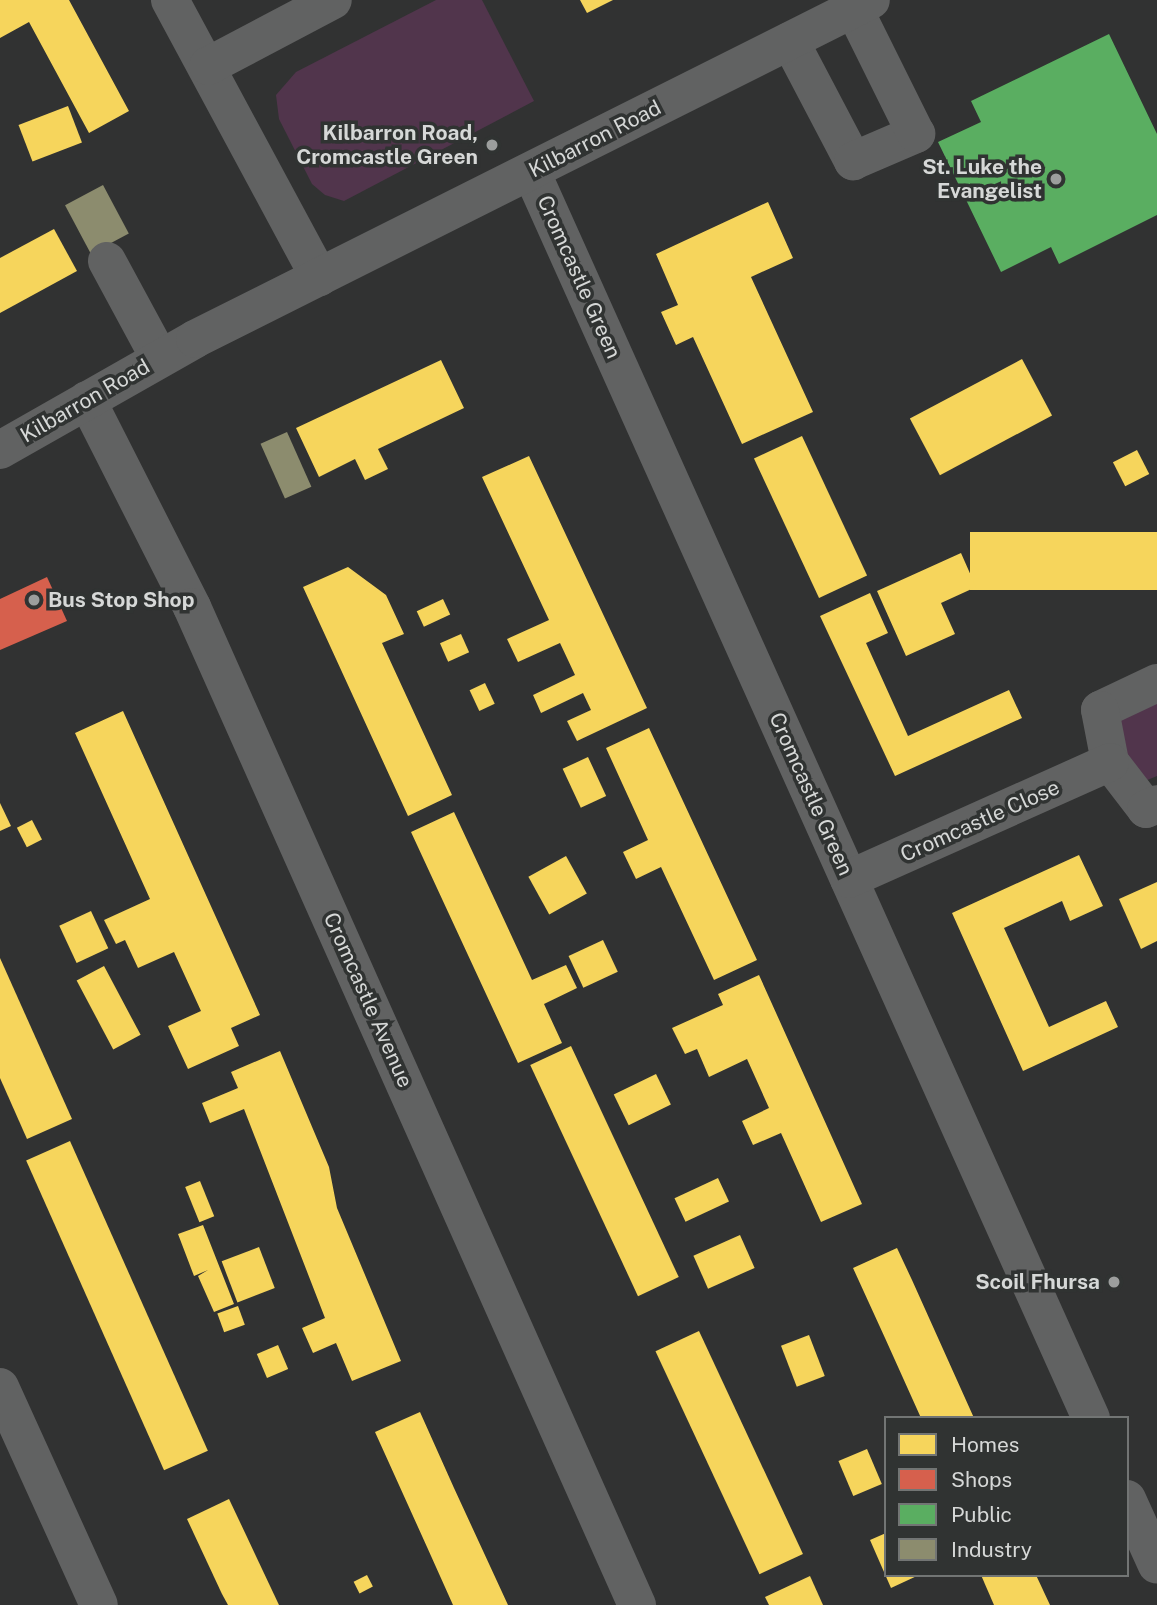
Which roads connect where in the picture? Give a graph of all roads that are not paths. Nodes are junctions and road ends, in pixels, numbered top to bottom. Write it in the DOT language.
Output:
graph roads {
  1 [pos="170,0"];
  2 [pos="333,0"];
  3 [pos="863,4"];
  4 [pos="790,41"];
  5 [pos="208,66"];
  6 [pos="531,171"];
  7 [pos="107,261"];
  8 [pos="319,277"];
  9 [pos="160,359"];
  10 [pos="88,400"];
  11 [pos="0,450"];
  12 [pos="1157,683"];
  13 [pos="1110,762"];
  14 [pos="1157,804"];
  15 [pos="849,879"];
  16 [pos="0,1387"];
  17 [pos="1090,1416"];
  18 [pos="1129,1503"];
  19 [pos="1156,1558"];
  20 [pos="99,1605"];
  21 [pos="637,1605"];
  1 -- 5 [label="street"];
  2 -- 5 [label="street"];
  3 -- 4 [label="street, Kilbarron Road"];
  3 -- 4 [label="street"];
  4 -- 6 [label="street, Kilbarron Road"];
  5 -- 8 [label="street"];
  6 -- 8 [label="street, Kilbarron Road"];
  6 -- 15 [label="street, Cromcastle Green"];
  7 -- 9 [label="street"];
  8 -- 9 [label="street, Kilbarron Road"];
  9 -- 10 [label="street, Kilbarron Road"];
  10 -- 11 [label="street, Kilbarron Road"];
  10 -- 21 [label="street, Cromcastle Avenue"];
  12 -- 13 [label="street"];
  13 -- 14 [label="street"];
  13 -- 15 [label="street, Cromcastle Close"];
  15 -- 17 [label="street, Cromcastle Green"];
  16 -- 20 [label="street"];
  18 -- 19 [label="street"];
}
